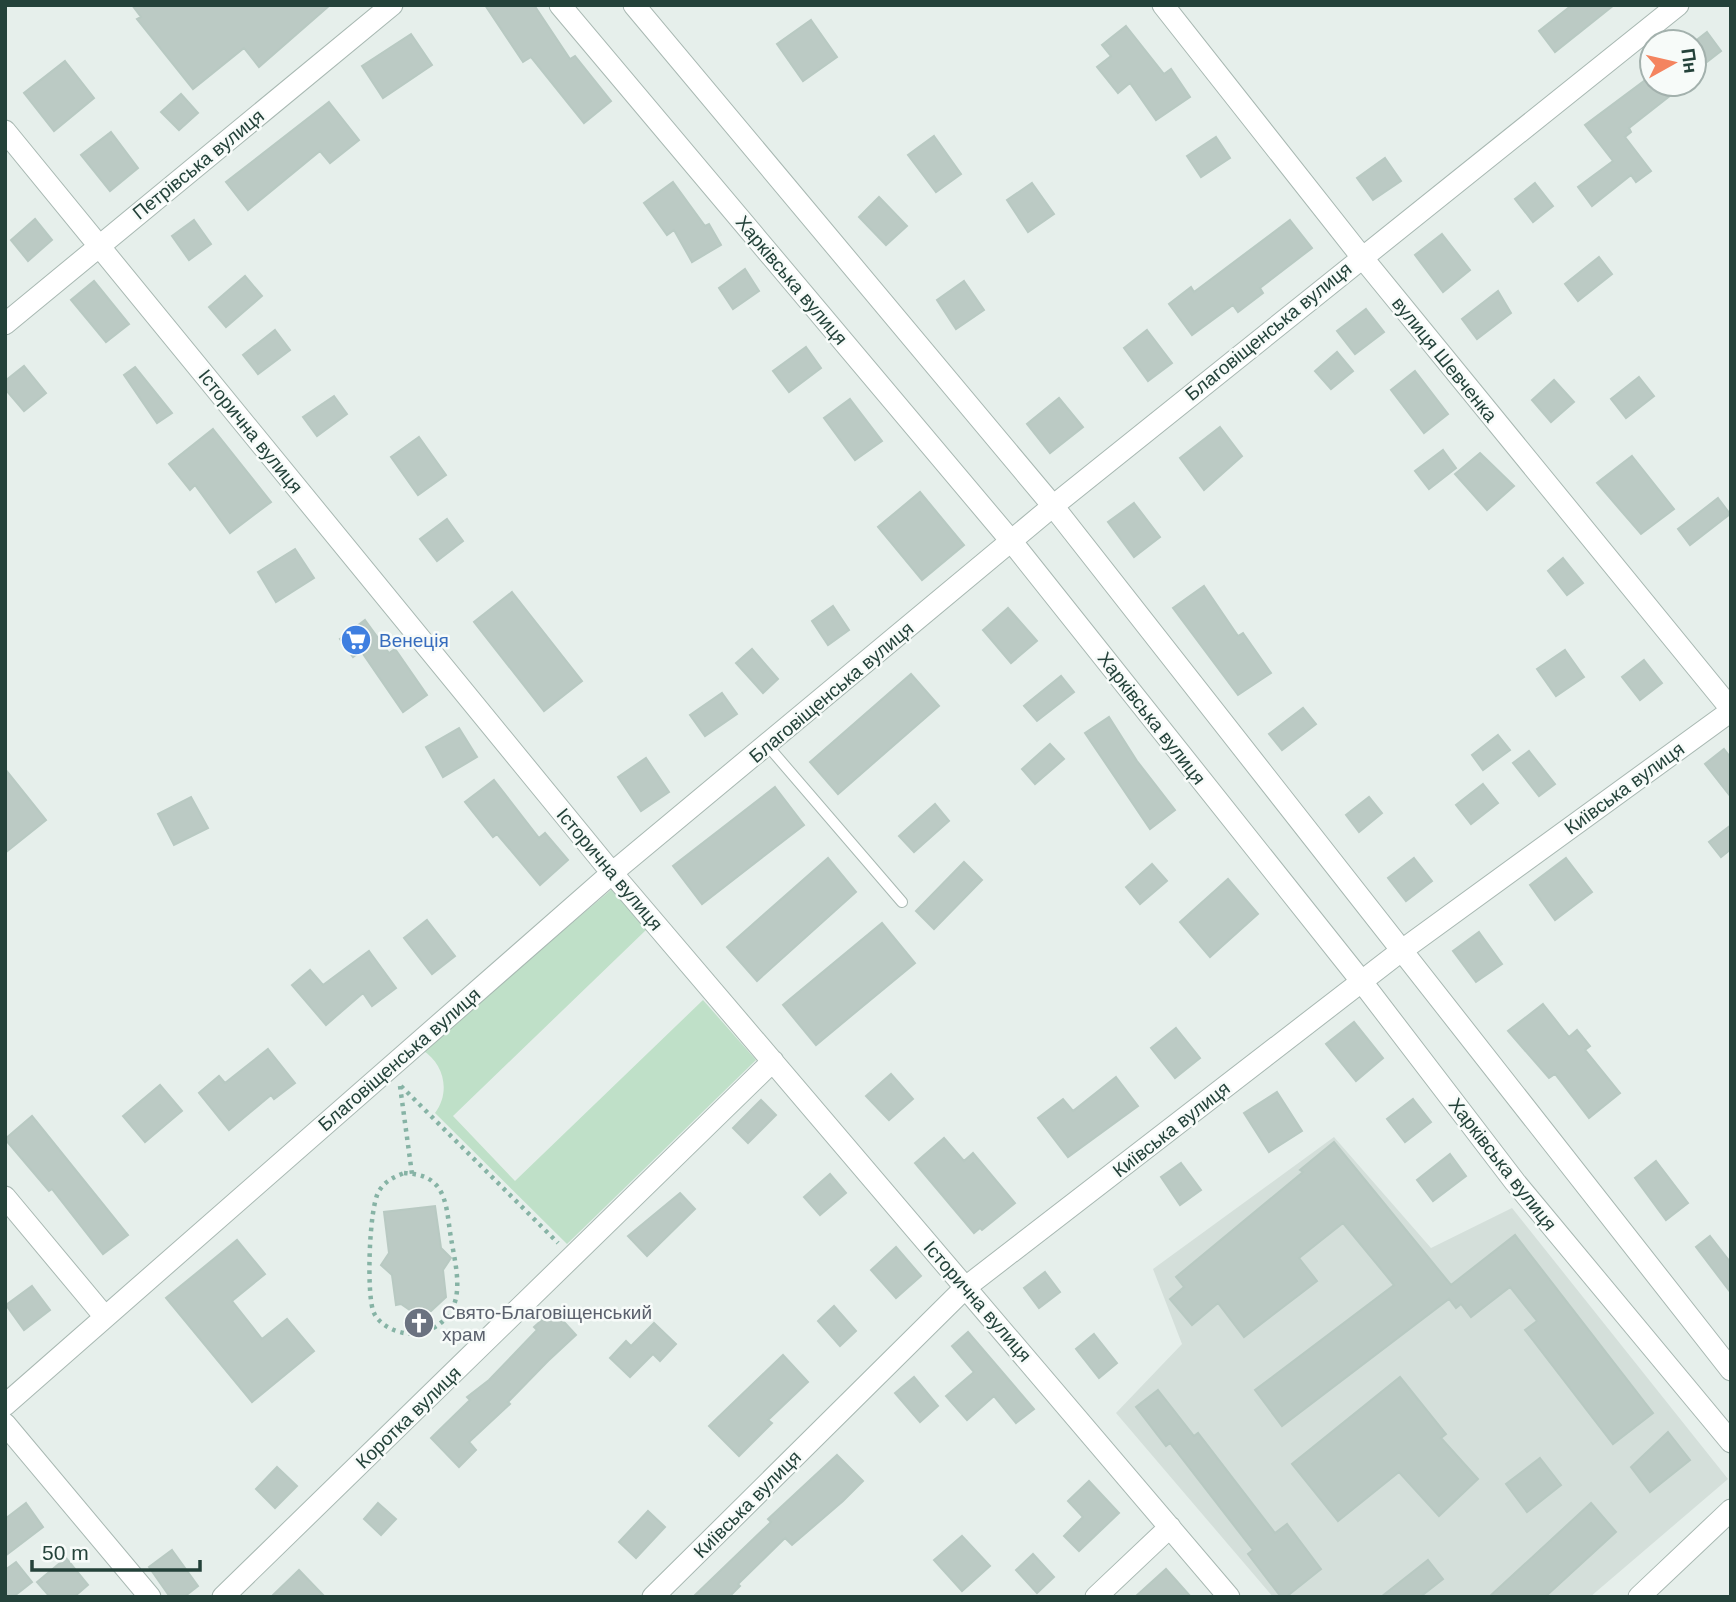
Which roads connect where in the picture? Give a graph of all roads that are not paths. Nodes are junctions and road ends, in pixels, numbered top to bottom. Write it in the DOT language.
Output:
graph roads {
  1 [pos="392,5"];
  2 [pos="560,5"];
  3 [pos="634,5"];
  4 [pos="1163,5"];
  5 [pos="1678,5"];
  6 [pos="5,131"];
  7 [pos="98,245"];
  8 [pos="1360,257"];
  9 [pos="5,324"];
  10 [pos="1053,506"];
  11 [pos="1012,542"];
  12 [pos="1731,710"];
  13 [pos="767,745"];
  14 [pos="612,873"];
  15 [pos="902,902"];
  16 [pos="1401,951"];
  17 [pos="1362,982"];
  18 [pos="773,1061"];
  19 [pos="5,1197"];
  20 [pos="966,1287"];
  21 [pos="105,1317"];
  22 [pos="1731,1370"];
  23 [pos="5,1405"];
  24 [pos="5,1424"];
  25 [pos="1731,1442"];
  26 [pos="1731,1510"];
  27 [pos="1170,1527"];
  28 [pos="150,1597"];
  29 [pos="223,1597"];
  30 [pos="653,1597"];
  31 [pos="1096,1597"];
  32 [pos="1229,1597"];
  33 [pos="1639,1597"];
  1 -- 7 [label="street, Петрівська вулиця"];
  2 -- 11 [label="street, Харківська вулиця"];
  3 -- 10 [label="street"];
  4 -- 8 [label="street, вулиця Шевченка"];
  5 -- 8 [label="street, Благовіщенська вулиця"];
  6 -- 7 [label="street, Історична вулиця"];
  7 -- 9 [label="street, Петрівська вулиця"];
  7 -- 14 [label="street, Історична вулиця"];
  8 -- 10 [label="street, Благовіщенська вулиця"];
  8 -- 12 [label="street, вулиця Шевченка"];
  10 -- 11 [label="street, Благовіщенська вулиця"];
  10 -- 16 [label="street"];
  11 -- 13 [label="street, Благовіщенська вулиця"];
  11 -- 17 [label="street, Харківська вулиця"];
  12 -- 16 [label="street, Київська вулиця"];
  13 -- 14 [label="street, Благовіщенська вулиця"];
  13 -- 15 [label="lane"];
  14 -- 18 [label="street, Історична вулиця"];
  14 -- 21 [label="street, Благовіщенська вулиця"];
  16 -- 17 [label="street, Київська вулиця"];
  16 -- 22 [label="street"];
  17 -- 20 [label="street, Київська вулиця"];
  17 -- 25 [label="street, Харківська вулиця"];
  18 -- 20 [label="street, Історична вулиця"];
  18 -- 29 [label="street, Коротка вулиця"];
  19 -- 21 [label="street"];
  20 -- 27 [label="street, Історична вулиця"];
  20 -- 30 [label="street, Київська вулиця"];
  21 -- 23 [label="street, Благовіщенська вулиця"];
  24 -- 28 [label="street"];
  26 -- 33 [label="street"];
  27 -- 31 [label="street"];
  27 -- 32 [label="street, Історична вулиця"];
}
